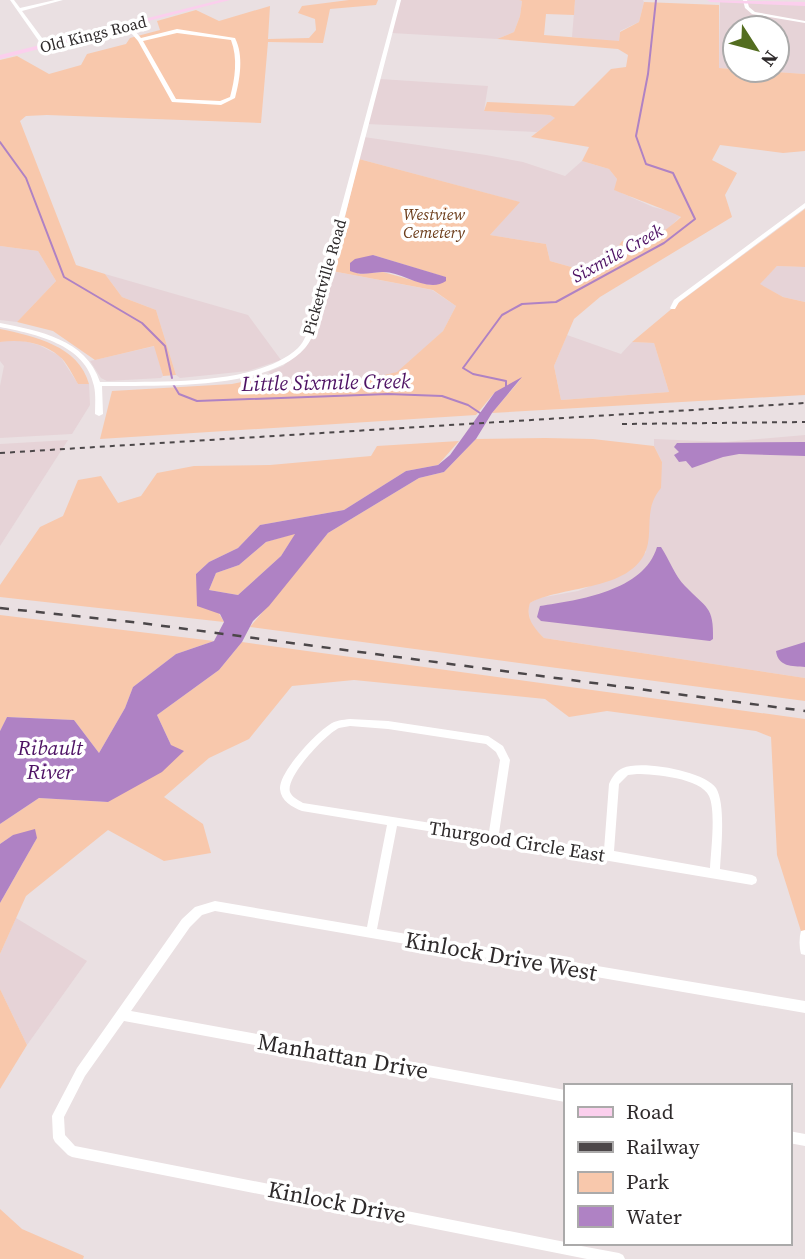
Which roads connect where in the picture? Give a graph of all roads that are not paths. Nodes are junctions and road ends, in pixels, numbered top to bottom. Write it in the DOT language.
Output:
graph roads {
  1 [pos="12,0"];
  2 [pos="61,0"];
  3 [pos="186,0"];
  4 [pos="227,0"];
  5 [pos="399,0"];
  6 [pos="710,0"];
  7 [pos="745,1"];
  8 [pos="805,4"];
  9 [pos="194,8"];
  10 [pos="19,10"];
  11 [pos="805,22"];
  12 [pos="127,25"];
  13 [pos="234,31"];
  14 [pos="227,38"];
  15 [pos="140,40"];
  16 [pos="45,46"];
  17 [pos="0,57"];
  18 [pos="805,205"];
  19 [pos="673,308"];
  20 [pos="0,325"];
  21 [pos="98,384"];
  22 [pos="99,414"];
  23 [pos="393,821"];
  24 [pos="493,838"];
  25 [pos="609,856"];
  26 [pos="715,873"];
  27 [pos="752,880"];
  28 [pos="371,933"];
  29 [pos="805,1007"];
  30 [pos="121,1015"];
  31 [pos="564,1096"];
  32 [pos="619,1259"];
  1 -- 10 [label="street"];
  2 -- 10 [label="street"];
  3 -- 9 [label="main road"];
  4 -- 9 [label="main road, Old Kings Road"];
  5 -- 21 [label="street, Pickettville Road"];
  6 -- 7 [label="main road"];
  7 -- 8 [label="main road"];
  7 -- 11 [label="street"];
  9 -- 12 [label="main road, Old Kings Road"];
  10 -- 16 [label="street"];
  12 -- 15 [label="street"];
  12 -- 16 [label="main road, Old Kings Road"];
  13 -- 14 [label="street"];
  14 -- 15 [label="street"];
  14 -- 15 [label="street"];
  16 -- 17 [label="main road, Old Kings Road"];
  18 -- 19 [label="street"];
  20 -- 21 [label="street"];
  21 -- 22 [label="street"];
  23 -- 24 [label="street, Thurgood Circle East"];
  23 -- 24 [label="street, Thurgood Circle East"];
  23 -- 28 [label="street"];
  24 -- 25 [label="street, Thurgood Circle East"];
  25 -- 26 [label="street, Thurgood Circle East"];
  25 -- 26 [label="street"];
  26 -- 27 [label="street, Thurgood Circle East"];
  28 -- 29 [label="street, Kinlock Drive West"];
  28 -- 30 [label="street, Kinlock Drive West"];
  30 -- 31 [label="street, Manhattan Drive"];
  30 -- 32 [label="street, Kinlock Drive"];
}
